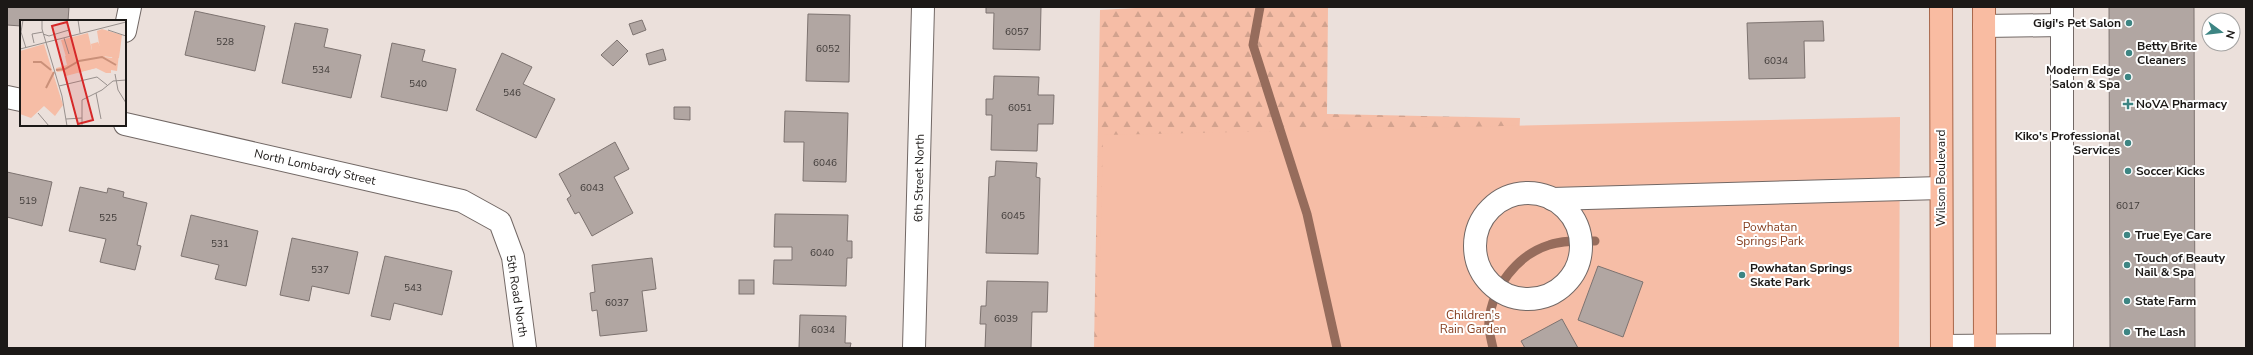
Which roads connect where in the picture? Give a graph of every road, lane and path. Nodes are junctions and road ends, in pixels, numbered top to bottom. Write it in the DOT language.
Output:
graph roads {
  1 [pos="130,7"];
  2 [pos="923,7"];
  3 [pos="1940,7"];
  4 [pos="2062,16"];
  5 [pos="1984,17"];
  6 [pos="126,26"];
  7 [pos="7,97"];
  8 [pos="20,100"];
  9 [pos="126,124"];
  10 [pos="1941,188"];
  11 [pos="1552,199"];
  12 [pos="500,222"];
  13 [pos="1942,347"];
  14 [pos="1985,347"];
  15 [pos="525,348"];
  16 [pos="914,348"];
  1 -- 6 [label="street"];
  2 -- 16 [label="street, 6th Street North"];
  3 -- 10 [label="main road, Wilson Boulevard"];
  4 -- 5 [label="street"];
  4 -- 14 [label="street"];
  5 -- 14 [label="main road"];
  7 -- 8 [label="street"];
  9 -- 12 [label="street, North Lombardy Street"];
  10 -- 11 [label="street"];
  10 -- 13 [label="main road, Wilson Boulevard"];
  11 -- 11 [label="street"];
  12 -- 15 [label="street, 5th Road North"];
  13 -- 14 [label="street"];
}
